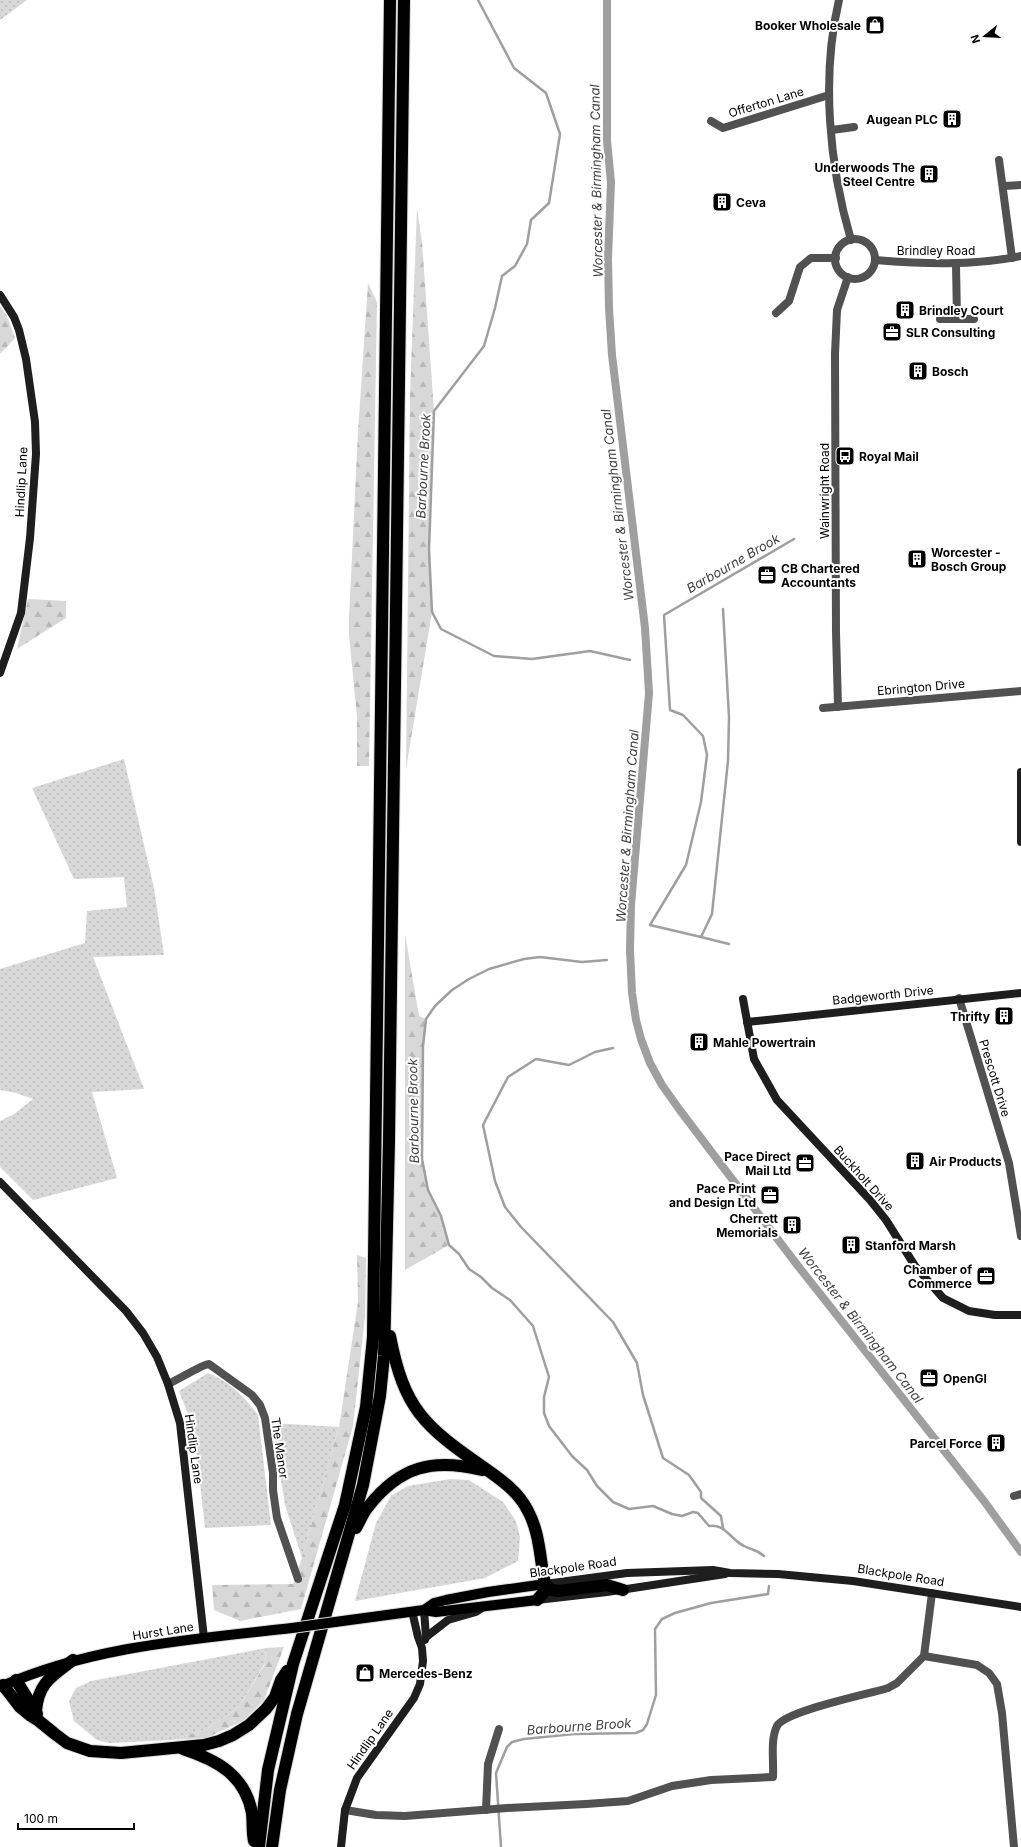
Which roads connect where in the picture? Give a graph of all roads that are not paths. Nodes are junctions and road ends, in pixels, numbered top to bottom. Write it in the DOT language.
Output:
graph roads {
  1 [pos="390,0"];
  2 [pos="404,0"];
  3 [pos="839,0"];
  4 [pos="829,95"];
  5 [pos="711,121"];
  6 [pos="854,127"];
  7 [pos="832,130"];
  8 [pos="1000,160"];
  9 [pos="1021,185"];
  10 [pos="1003,186"];
  11 [pos="851,240"];
  12 [pos="1021,256"];
  13 [pos="836,258"];
  14 [pos="1012,258"];
  15 [pos="875,260"];
  16 [pos="956,264"];
  17 [pos="848,277"];
  18 [pos="0,295"];
  19 [pos="776,313"];
  20 [pos="940,319"];
  21 [pos="957,319"];
  22 [pos="974,319"];
  23 [pos="0,673"];
  24 [pos="1021,691"];
  25 [pos="838,707"];
  26 [pos="823,708"];
  27 [pos="1021,772"];
  28 [pos="1021,842"];
  29 [pos="1021,993"];
  30 [pos="959,998"];
  31 [pos="743,1000"];
  32 [pos="747,1022"];
  33 [pos="0,1182"];
  34 [pos="1021,1236"];
  35 [pos="386,1314"];
  36 [pos="1021,1315"];
  37 [pos="168,1384"];
  38 [pos="489,1471"];
  39 [pos="348,1539"];
  40 [pos="730,1573"];
  41 [pos="298,1579"];
  42 [pos="545,1584"];
  43 [pos="624,1590"];
  44 [pos="932,1593"];
  45 [pos="537,1600"];
  46 [pos="485,1606"];
  47 [pos="1021,1606"];
  48 [pos="424,1610"];
  49 [pos="412,1611"];
  50 [pos="335,1622"];
  51 [pos="426,1637"];
  52 [pos="204,1638"];
  53 [pos="422,1648"];
  54 [pos="924,1656"];
  55 [pos="72,1660"];
  56 [pos="293,1664"];
  57 [pos="16,1680"];
  58 [pos="2,1686"];
  59 [pos="38,1716"];
  60 [pos="499,1729"];
  61 [pos="180,1748"];
  62 [pos="345,1810"];
  63 [pos="486,1810"];
  64 [pos="254,1847"];
  65 [pos="259,1847"];
  66 [pos="272,1847"];
  67 [pos="341,1847"];
  68 [pos="1014,1847"];
  1 -- 56 [label="highway"];
  2 -- 35 [label="highway"];
  3 -- 4 [label="street"];
  4 -- 5 [label="street, Offerton Lane"];
  4 -- 7 [label="street"];
  6 -- 7 [label="street"];
  7 -- 11 [label="street"];
  8 -- 10 [label="street"];
  9 -- 10 [label="street"];
  10 -- 14 [label="street"];
  11 -- 13 [label="street"];
  11 -- 15 [label="street"];
  12 -- 14 [label="street, Brindley Road"];
  13 -- 17 [label="street"];
  13 -- 19 [label="street"];
  14 -- 16 [label="street, Brindley Road"];
  15 -- 16 [label="street, Brindley Road"];
  15 -- 17 [label="street"];
  16 -- 21 [label="street"];
  17 -- 25 [label="street, Wainwright Road"];
  18 -- 23 [label="street, Hindlip Lane"];
  20 -- 21 [label="street"];
  21 -- 22 [label="street"];
  24 -- 25 [label="street, Ebrington Drive"];
  25 -- 26 [label="street, Ebrington Drive"];
  27 -- 28 [label="street"];
  29 -- 30 [label="street, Badgeworth Drive"];
  30 -- 32 [label="street, Badgeworth Drive"];
  30 -- 34 [label="street, Prescott Drive"];
  31 -- 32 [label="street, Buckholt Drive"];
  32 -- 36 [label="street, Buckholt Drive"];
  33 -- 37 [label="street, Hindlip Lane"];
  35 -- 38 [label="highway"];
  35 -- 39 [label="highway"];
  37 -- 41 [label="street, The Manor"];
  37 -- 52 [label="street, Hindlip Lane"];
  38 -- 39 [label="highway"];
  38 -- 42 [label="highway"];
  39 -- 66 [label="highway"];
  40 -- 42 [label="street, Blackpole Road"];
  40 -- 43 [label="street, Blackpole Road"];
  40 -- 44 [label="street, Blackpole Road"];
  42 -- 43 [label="highway"];
  42 -- 45 [label="highway"];
  42 -- 48 [label="main road, Blackpole Road"];
  43 -- 45 [label="street, Blackpole Road"];
  44 -- 47 [label="street, Blackpole Road"];
  44 -- 54 [label="street"];
  45 -- 46 [label="main road, Blackpole Road"];
  46 -- 48 [label="main road, Blackpole Road"];
  46 -- 51 [label="street"];
  48 -- 49 [label="main road, Blackpole Road"];
  48 -- 51 [label="street, Hindlip Lane"];
  49 -- 50 [label="main road, Blackpole Road"];
  49 -- 53 [label="street, Hindlip Lane"];
  50 -- 52 [label="main road, Hurst Lane, bridge"];
  51 -- 53 [label="street, Hindlip Lane"];
  52 -- 55 [label="main road, Hurst Lane"];
  53 -- 62 [label="street, Hindlip Lane"];
  54 -- 63 [label="street"];
  54 -- 68 [label="street"];
  55 -- 57 [label="main road, Hurst Lane"];
  55 -- 59 [label="highway"];
  56 -- 61 [label="highway"];
  56 -- 65 [label="highway"];
  57 -- 58 [label="main road, Hurst Lane"];
  57 -- 59 [label="highway"];
  58 -- 59 [label="highway"];
  59 -- 61 [label="highway"];
  60 -- 63 [label="street"];
  61 -- 64 [label="highway"];
  62 -- 63 [label="street"];
  62 -- 67 [label="street, Hindlip Lane"];
}
